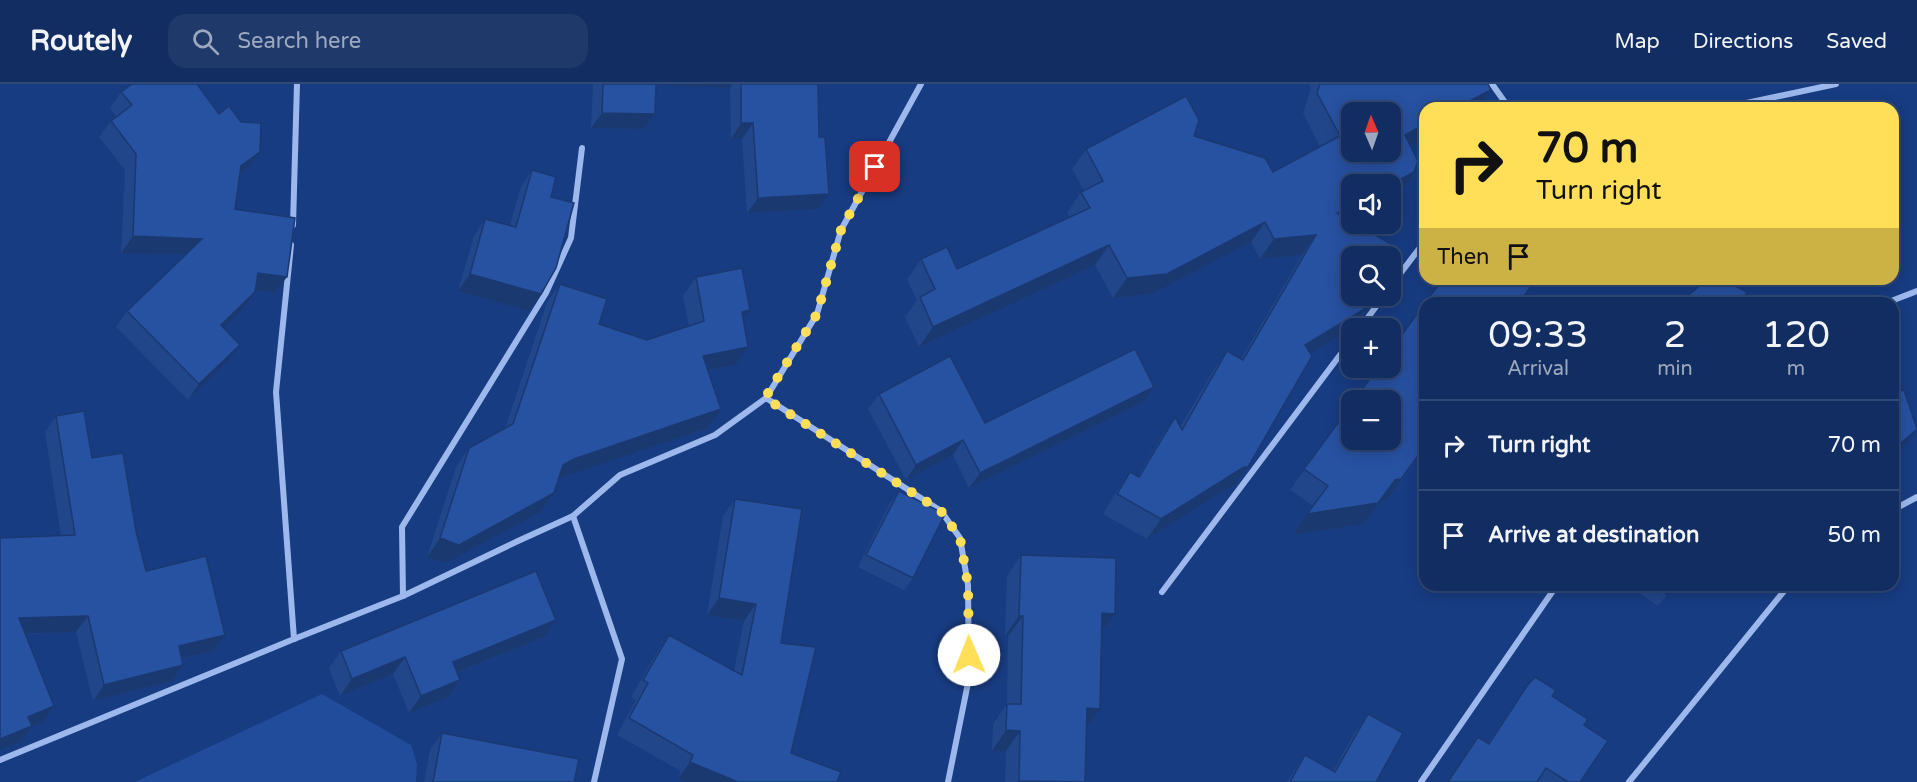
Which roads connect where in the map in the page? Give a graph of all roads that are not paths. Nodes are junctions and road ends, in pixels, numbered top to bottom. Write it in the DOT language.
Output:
graph roads {
  1 [pos="297,84"];
  2 [pos="921,84"];
  3 [pos="1492,84"];
  4 [pos="1836,84"];
  5 [pos="1505,102"];
  6 [pos="1751,102"];
  7 [pos="582,148"];
  8 [pos="293,227"];
  9 [pos="292,239"];
  10 [pos="1419,249"];
  11 [pos="1401,273"];
  12 [pos="1917,291"];
  13 [pos="1899,298"];
  14 [pos="1341,354"];
  15 [pos="765,398"];
  16 [pos="1917,497"];
  17 [pos="1899,507"];
  18 [pos="573,516"];
  19 [pos="1553,591"];
  20 [pos="1784,591"];
  21 [pos="1162,592"];
  22 [pos="403,596"];
  23 [pos="294,639"];
  24 [pos="0,760"];
  25 [pos="594,782"];
  26 [pos="948,782"];
  27 [pos="1421,782"];
  28 [pos="1629,782"];
  1 -- 8 [label="street"];
  2 -- 15 [label="street"];
  3 -- 5 [label="street"];
  4 -- 6 [label="street"];
  7 -- 22 [label="street"];
  9 -- 23 [label="street"];
  10 -- 11 [label="street"];
  12 -- 13 [label="street"];
  14 -- 21 [label="street"];
  15 -- 18 [label="street"];
  15 -- 26 [label="street"];
  16 -- 17 [label="street"];
  18 -- 22 [label="street"];
  18 -- 25 [label="street"];
  19 -- 27 [label="street"];
  20 -- 28 [label="street"];
  22 -- 23 [label="street"];
  23 -- 24 [label="street"];
}
